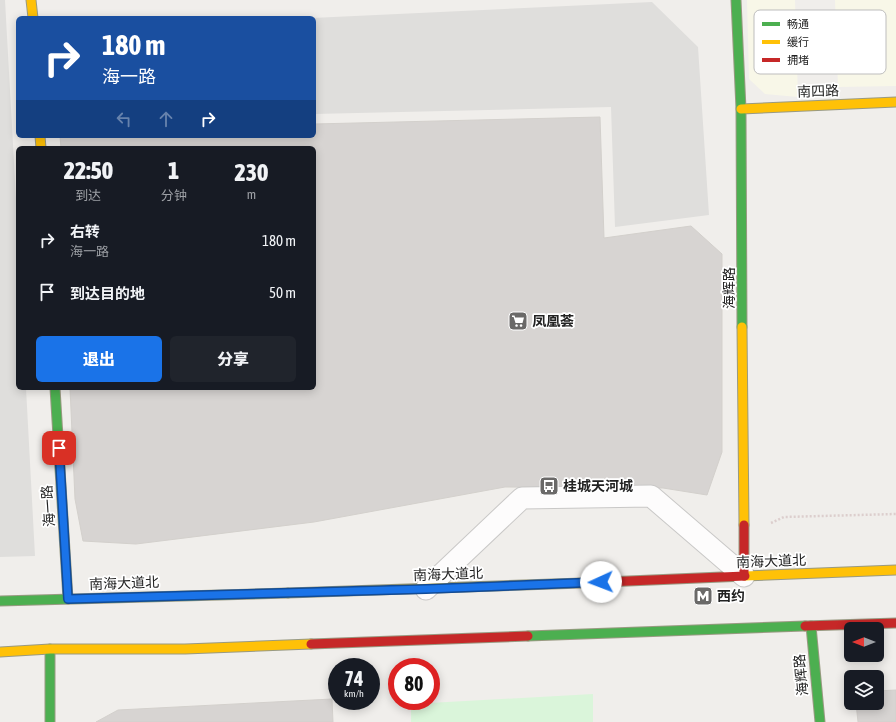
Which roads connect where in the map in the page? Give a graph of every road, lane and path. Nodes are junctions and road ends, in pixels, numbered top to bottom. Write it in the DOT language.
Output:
graph roads {
  1 [pos="31,0"];
  2 [pos="736,0"];
  3 [pos="32,16"];
  4 [pos="896,102"];
  5 [pos="742,109"];
  6 [pos="55,390"];
  7 [pos="896,514"];
  8 [pos="772,524"];
  9 [pos="896,570"];
  10 [pos="744,576"];
  11 [pos="426,589"];
  12 [pos="68,599"];
  13 [pos="0,601"];
  14 [pos="896,623"];
  15 [pos="811,626"];
  16 [pos="50,649"];
  17 [pos="0,652"];
  18 [pos="50,722"];
  19 [pos="820,722"];
  1 -- 3 [label="main road"];
  2 -- 5 [label="main road, 海辉路"];
  4 -- 5 [label="main road, 南四路"];
  5 -- 10 [label="main road, 海辉路"];
  6 -- 12 [label="main road, 海一路"];
  7 -- 8 [label="path"];
  9 -- 10 [label="main road, 南海大道北"];
  10 -- 11 [label="main road, 南海大道北"];
  10 -- 11 [label="street"];
  11 -- 12 [label="main road, 南海大道北"];
  12 -- 13 [label="main road, 南海大道北"];
  14 -- 15 [label="main road"];
  15 -- 16 [label="main road"];
  15 -- 19 [label="main road, 海辉路"];
  16 -- 17 [label="main road"];
  16 -- 18 [label="main road"];
}
